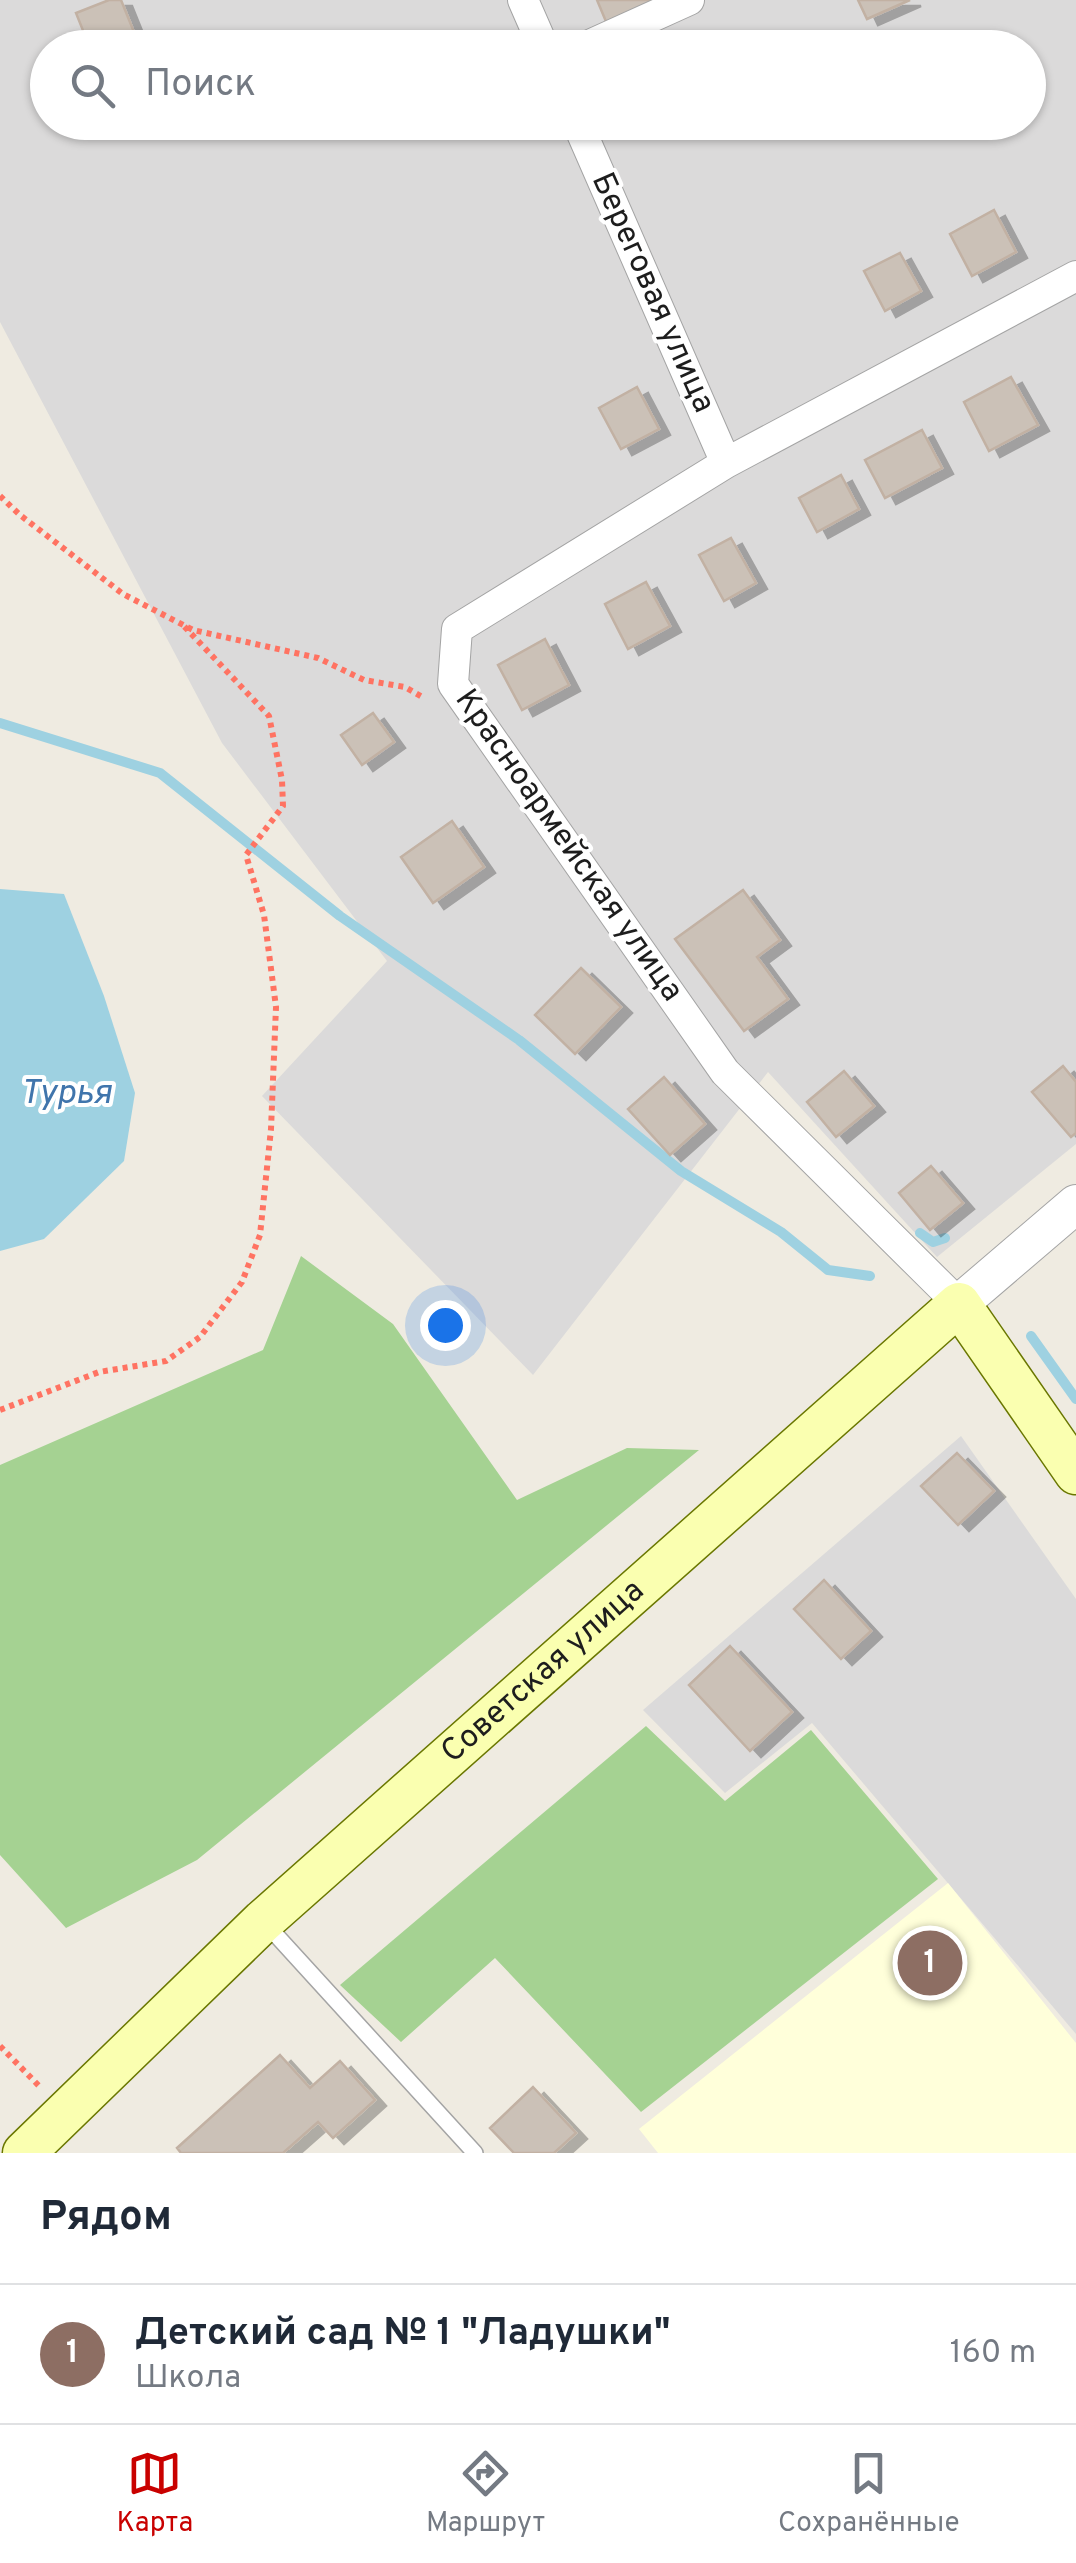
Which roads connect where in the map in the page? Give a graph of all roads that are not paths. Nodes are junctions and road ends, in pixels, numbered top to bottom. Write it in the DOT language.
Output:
graph roads {
  1 [pos="523,0"];
  2 [pos="690,0"];
  3 [pos="536,30"];
  4 [pos="623,30"];
  5 [pos="585,140"];
  6 [pos="1076,276"];
  7 [pos="726,463"];
  8 [pos="1076,1204"];
  9 [pos="959,1304"];
  10 [pos="1076,1473"];
  11 [pos="263,1921"];
  12 [pos="24,2153"];
  13 [pos="475,2153"];
  1 -- 3 [label="street"];
  2 -- 4 [label="street"];
  5 -- 7 [label="street, Береговая улица"];
  6 -- 7 [label="street, Красноармейская улица"];
  7 -- 9 [label="street, Красноармейская улица"];
  8 -- 9 [label="street, Советская улица"];
  9 -- 10 [label="main road"];
  9 -- 11 [label="main road, Советская улица"];
  11 -- 12 [label="main road, Советская улица"];
  11 -- 13 [label="lane"];
}
